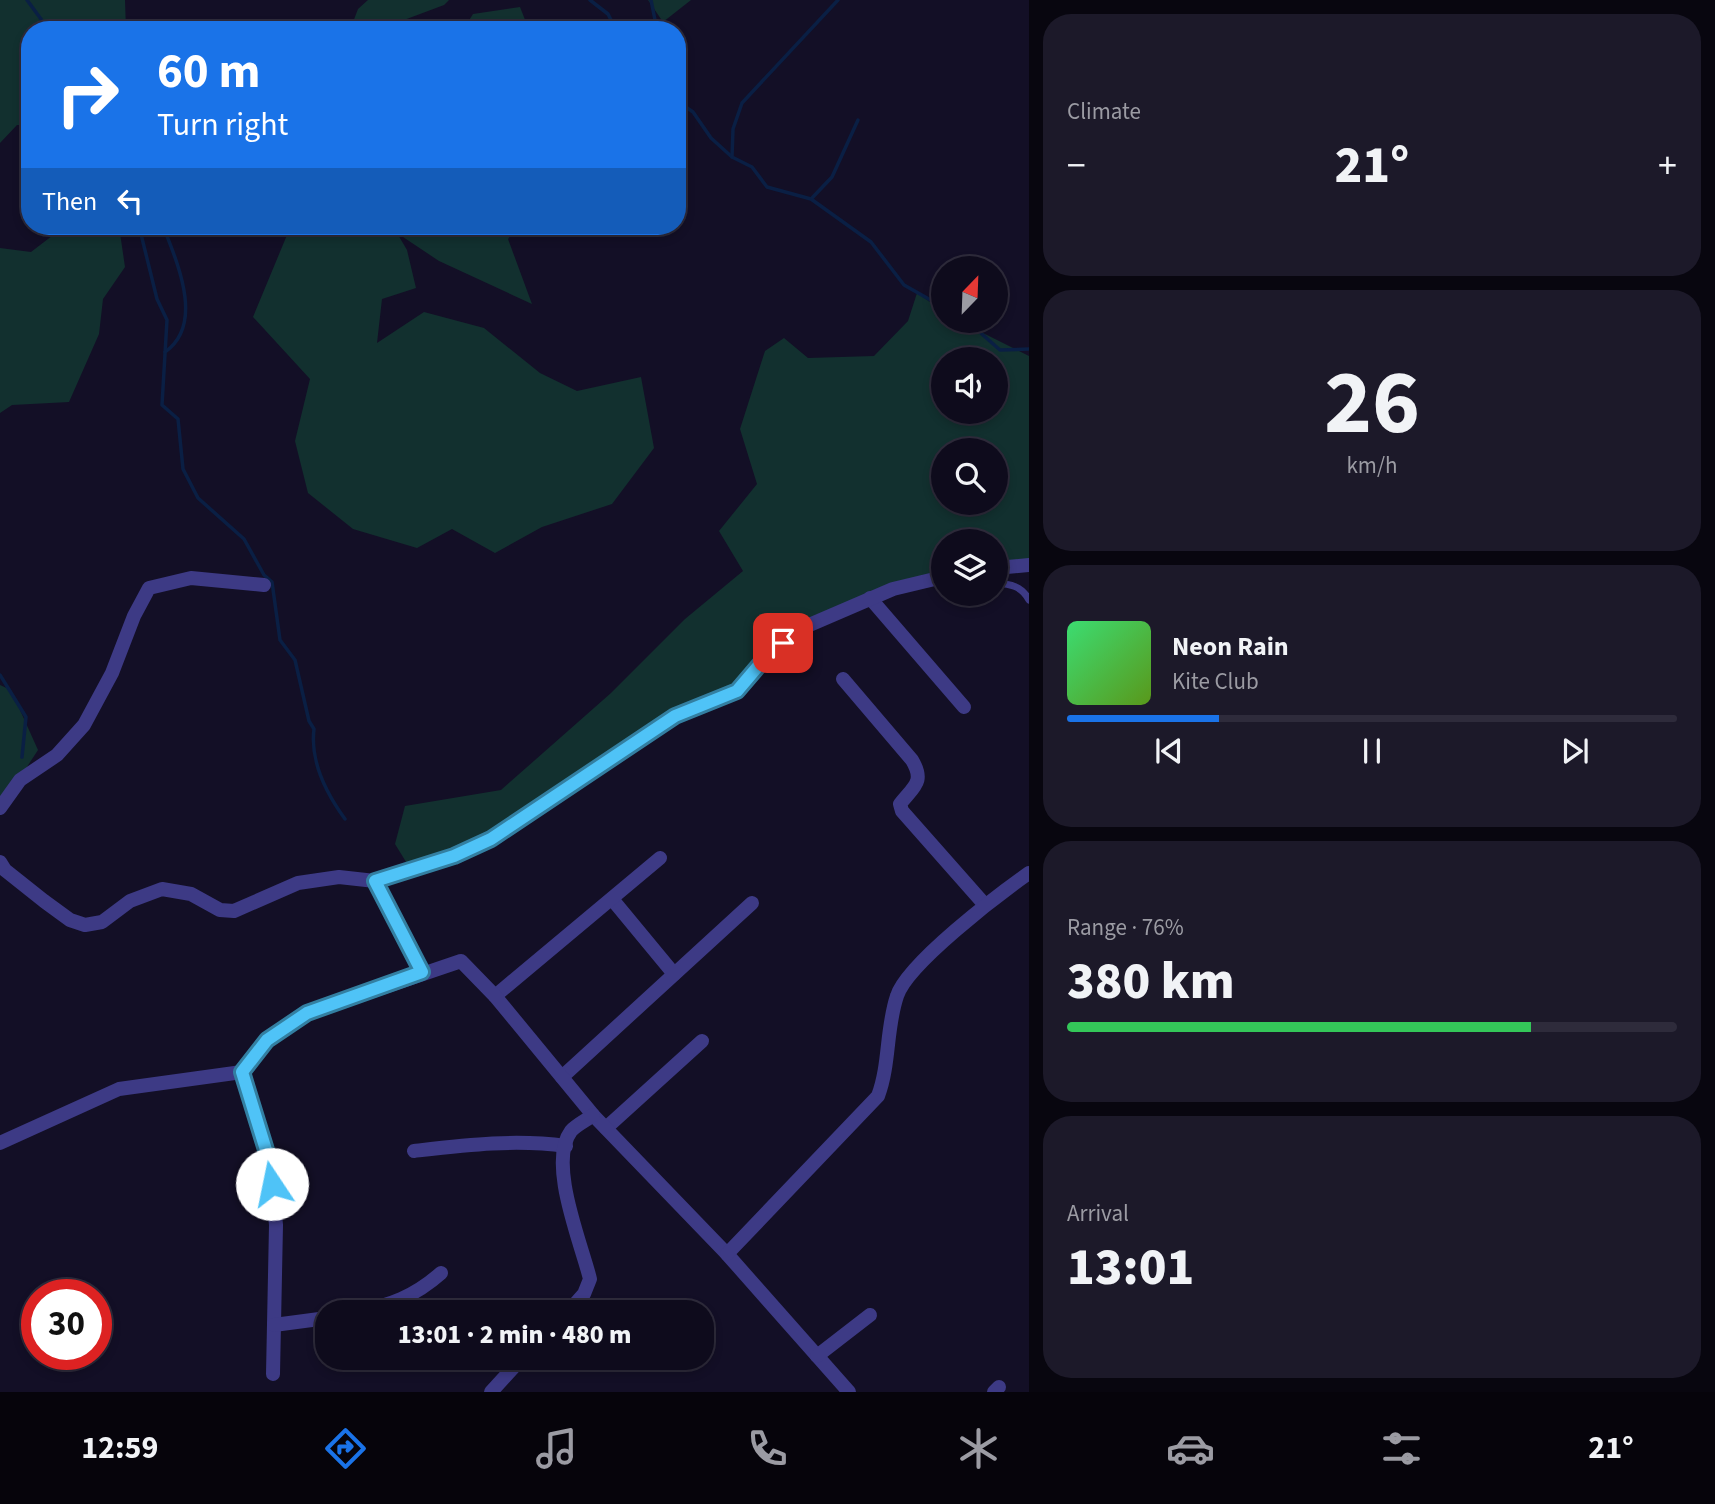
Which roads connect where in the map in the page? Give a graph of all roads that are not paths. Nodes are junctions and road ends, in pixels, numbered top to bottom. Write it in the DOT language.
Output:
graph roads {
  1 [pos="1008,568"];
  2 [pos="1028,568"];
  3 [pos="931,582"];
  4 [pos="1008,584"];
  5 [pos="264,585"];
  6 [pos="870,598"];
  7 [pos="1029,600"];
  8 [pos="843,679"];
  9 [pos="964,707"];
  10 [pos="0,808"];
  11 [pos="660,858"];
  12 [pos="2,868"];
  13 [pos="1029,873"];
  14 [pos="375,881"];
  15 [pos="612,899"];
  16 [pos="752,903"];
  17 [pos="985,905"];
  18 [pos="422,972"];
  19 [pos="674,974"];
  20 [pos="495,996"];
  21 [pos="702,1041"];
  22 [pos="242,1072"];
  23 [pos="562,1077"];
  24 [pos="593,1115"];
  25 [pos="606,1128"];
  26 [pos="0,1143"];
  27 [pos="566,1146"];
  28 [pos="414,1151"];
  29 [pos="726,1254"];
  30 [pos="441,1273"];
  31 [pos="401,1300"];
  32 [pos="579,1300"];
  33 [pos="870,1315"];
  34 [pos="315,1320"];
  35 [pos="274,1325"];
  36 [pos="817,1356"];
  37 [pos="511,1370"];
  38 [pos="273,1374"];
  39 [pos="491,1392"];
  40 [pos="849,1392"];
  1 -- 2 [label="street"];
  3 -- 6 [label="street"];
  4 -- 7 [label="lane"];
  5 -- 10 [label="street"];
  6 -- 9 [label="street"];
  6 -- 14 [label="street"];
  8 -- 17 [label="street"];
  11 -- 15 [label="street"];
  12 -- 14 [label="street"];
  13 -- 17 [label="street"];
  14 -- 18 [label="street"];
  15 -- 19 [label="street"];
  15 -- 20 [label="street"];
  16 -- 19 [label="street"];
  17 -- 29 [label="street"];
  18 -- 20 [label="street"];
  18 -- 22 [label="street"];
  19 -- 23 [label="street"];
  20 -- 23 [label="street"];
  21 -- 25 [label="street"];
  22 -- 26 [label="street"];
  22 -- 35 [label="street"];
  23 -- 24 [label="street"];
  24 -- 25 [label="street"];
  24 -- 27 [label="street"];
  25 -- 29 [label="street"];
  27 -- 28 [label="street"];
  27 -- 32 [label="street"];
  29 -- 36 [label="street"];
  30 -- 31 [label="street"];
  33 -- 36 [label="street"];
  34 -- 35 [label="street"];
  35 -- 38 [label="street"];
  36 -- 40 [label="street"];
  37 -- 39 [label="street"];
}
